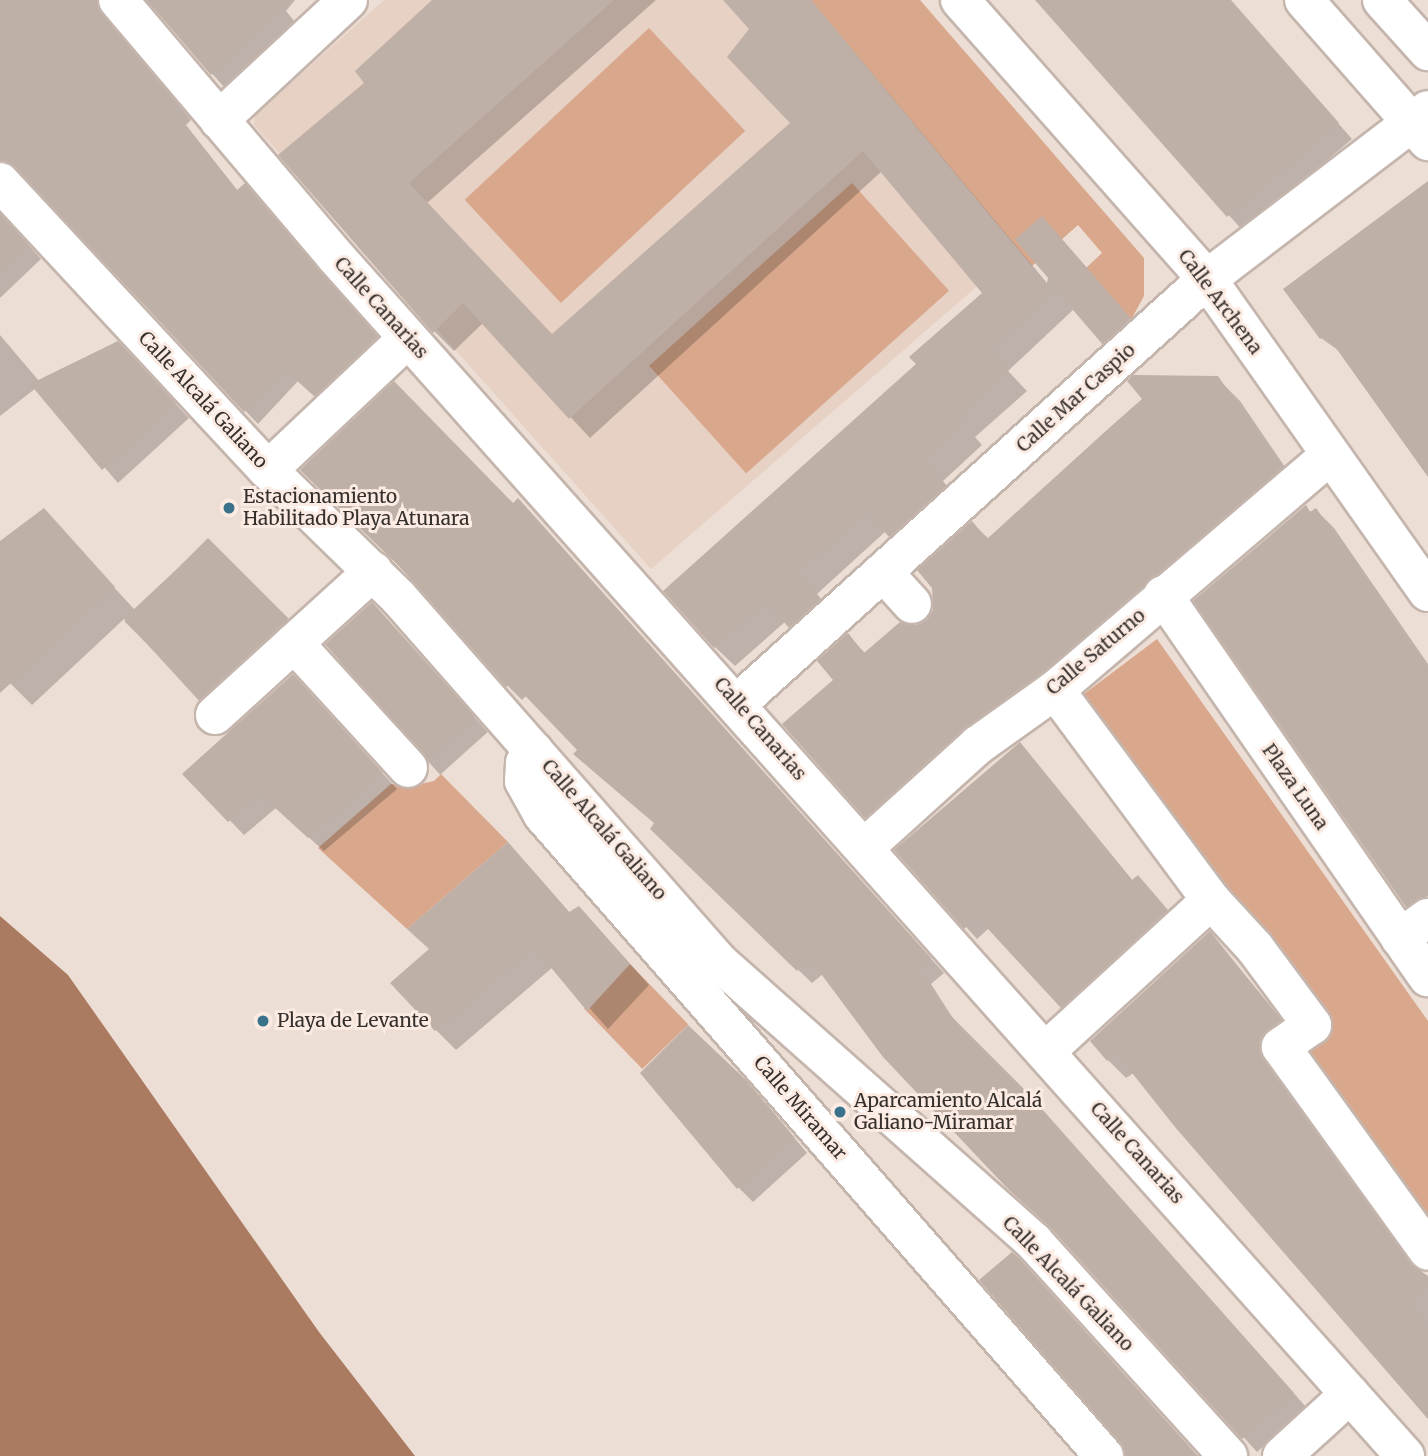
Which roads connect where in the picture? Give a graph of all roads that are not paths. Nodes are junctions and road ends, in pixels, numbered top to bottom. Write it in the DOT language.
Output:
graph roads {
  1 [pos="348,0"];
  2 [pos="961,0"];
  3 [pos="1304,0"];
  4 [pos="1382,0"];
  5 [pos="131,4"];
  6 [pos="1428,51"];
  7 [pos="219,120"];
  8 [pos="1423,124"];
  9 [pos="0,182"];
  10 [pos="1207,279"];
  11 [pos="408,338"];
  12 [pos="1329,456"];
  13 [pos="268,470"];
  14 [pos="373,571"];
  15 [pos="883,572"];
  16 [pos="1428,592"];
  17 [pos="1163,596"];
  18 [pos="912,604"];
  19 [pos="294,643"];
  20 [pos="1055,690"];
  21 [pos="738,702"];
  22 [pos="215,715"];
  23 [pos="534,751"];
  24 [pos="408,768"];
  25 [pos="864,848"];
  26 [pos="1210,900"];
  27 [pos="1414,928"];
  28 [pos="1428,977"];
  29 [pos="1045,1052"];
  30 [pos="1428,1251"];
  31 [pos="1350,1394"];
  32 [pos="1104,1456"];
  33 [pos="1228,1456"];
  34 [pos="1282,1456"];
  35 [pos="1405,1456"];
  1 -- 7 [label="street"];
  2 -- 10 [label="street, Calle Archena"];
  3 -- 8 [label="street"];
  4 -- 6 [label="street"];
  5 -- 7 [label="street, Calle Canarias"];
  7 -- 11 [label="street, Calle Canarias"];
  8 -- 10 [label="street, Calle Mar Caspio"];
  9 -- 13 [label="street, Calle Alcalá Galiano"];
  10 -- 12 [label="street, Calle Archena"];
  10 -- 15 [label="street, Calle Mar Caspio"];
  11 -- 13 [label="street"];
  11 -- 21 [label="street, Calle Canarias"];
  12 -- 16 [label="street, Calle Archena"];
  12 -- 17 [label="street, Calle Saturno"];
  13 -- 14 [label="street, Calle Alcalá Galiano"];
  14 -- 19 [label="street"];
  14 -- 23 [label="street, Calle Alcalá Galiano"];
  15 -- 18 [label="street"];
  15 -- 21 [label="street, Calle Mar Caspio"];
  17 -- 20 [label="street, Calle Saturno"];
  17 -- 27 [label="street, Plaza Luna"];
  19 -- 22 [label="street"];
  19 -- 24 [label="street"];
  20 -- 25 [label="street, Calle Saturno"];
  20 -- 26 [label="street"];
  21 -- 25 [label="street, Calle Canarias"];
  23 -- 32 [label="street, Calle Miramar"];
  23 -- 33 [label="street, Calle Alcalá Galiano"];
  25 -- 29 [label="street, Calle Canarias"];
  26 -- 29 [label="street"];
  26 -- 30 [label="street"];
  27 -- 28 [label="street, Plaza Luna"];
  29 -- 31 [label="street, Calle Canarias"];
  31 -- 34 [label="street"];
  31 -- 35 [label="street, Calle Canarias"];
}
